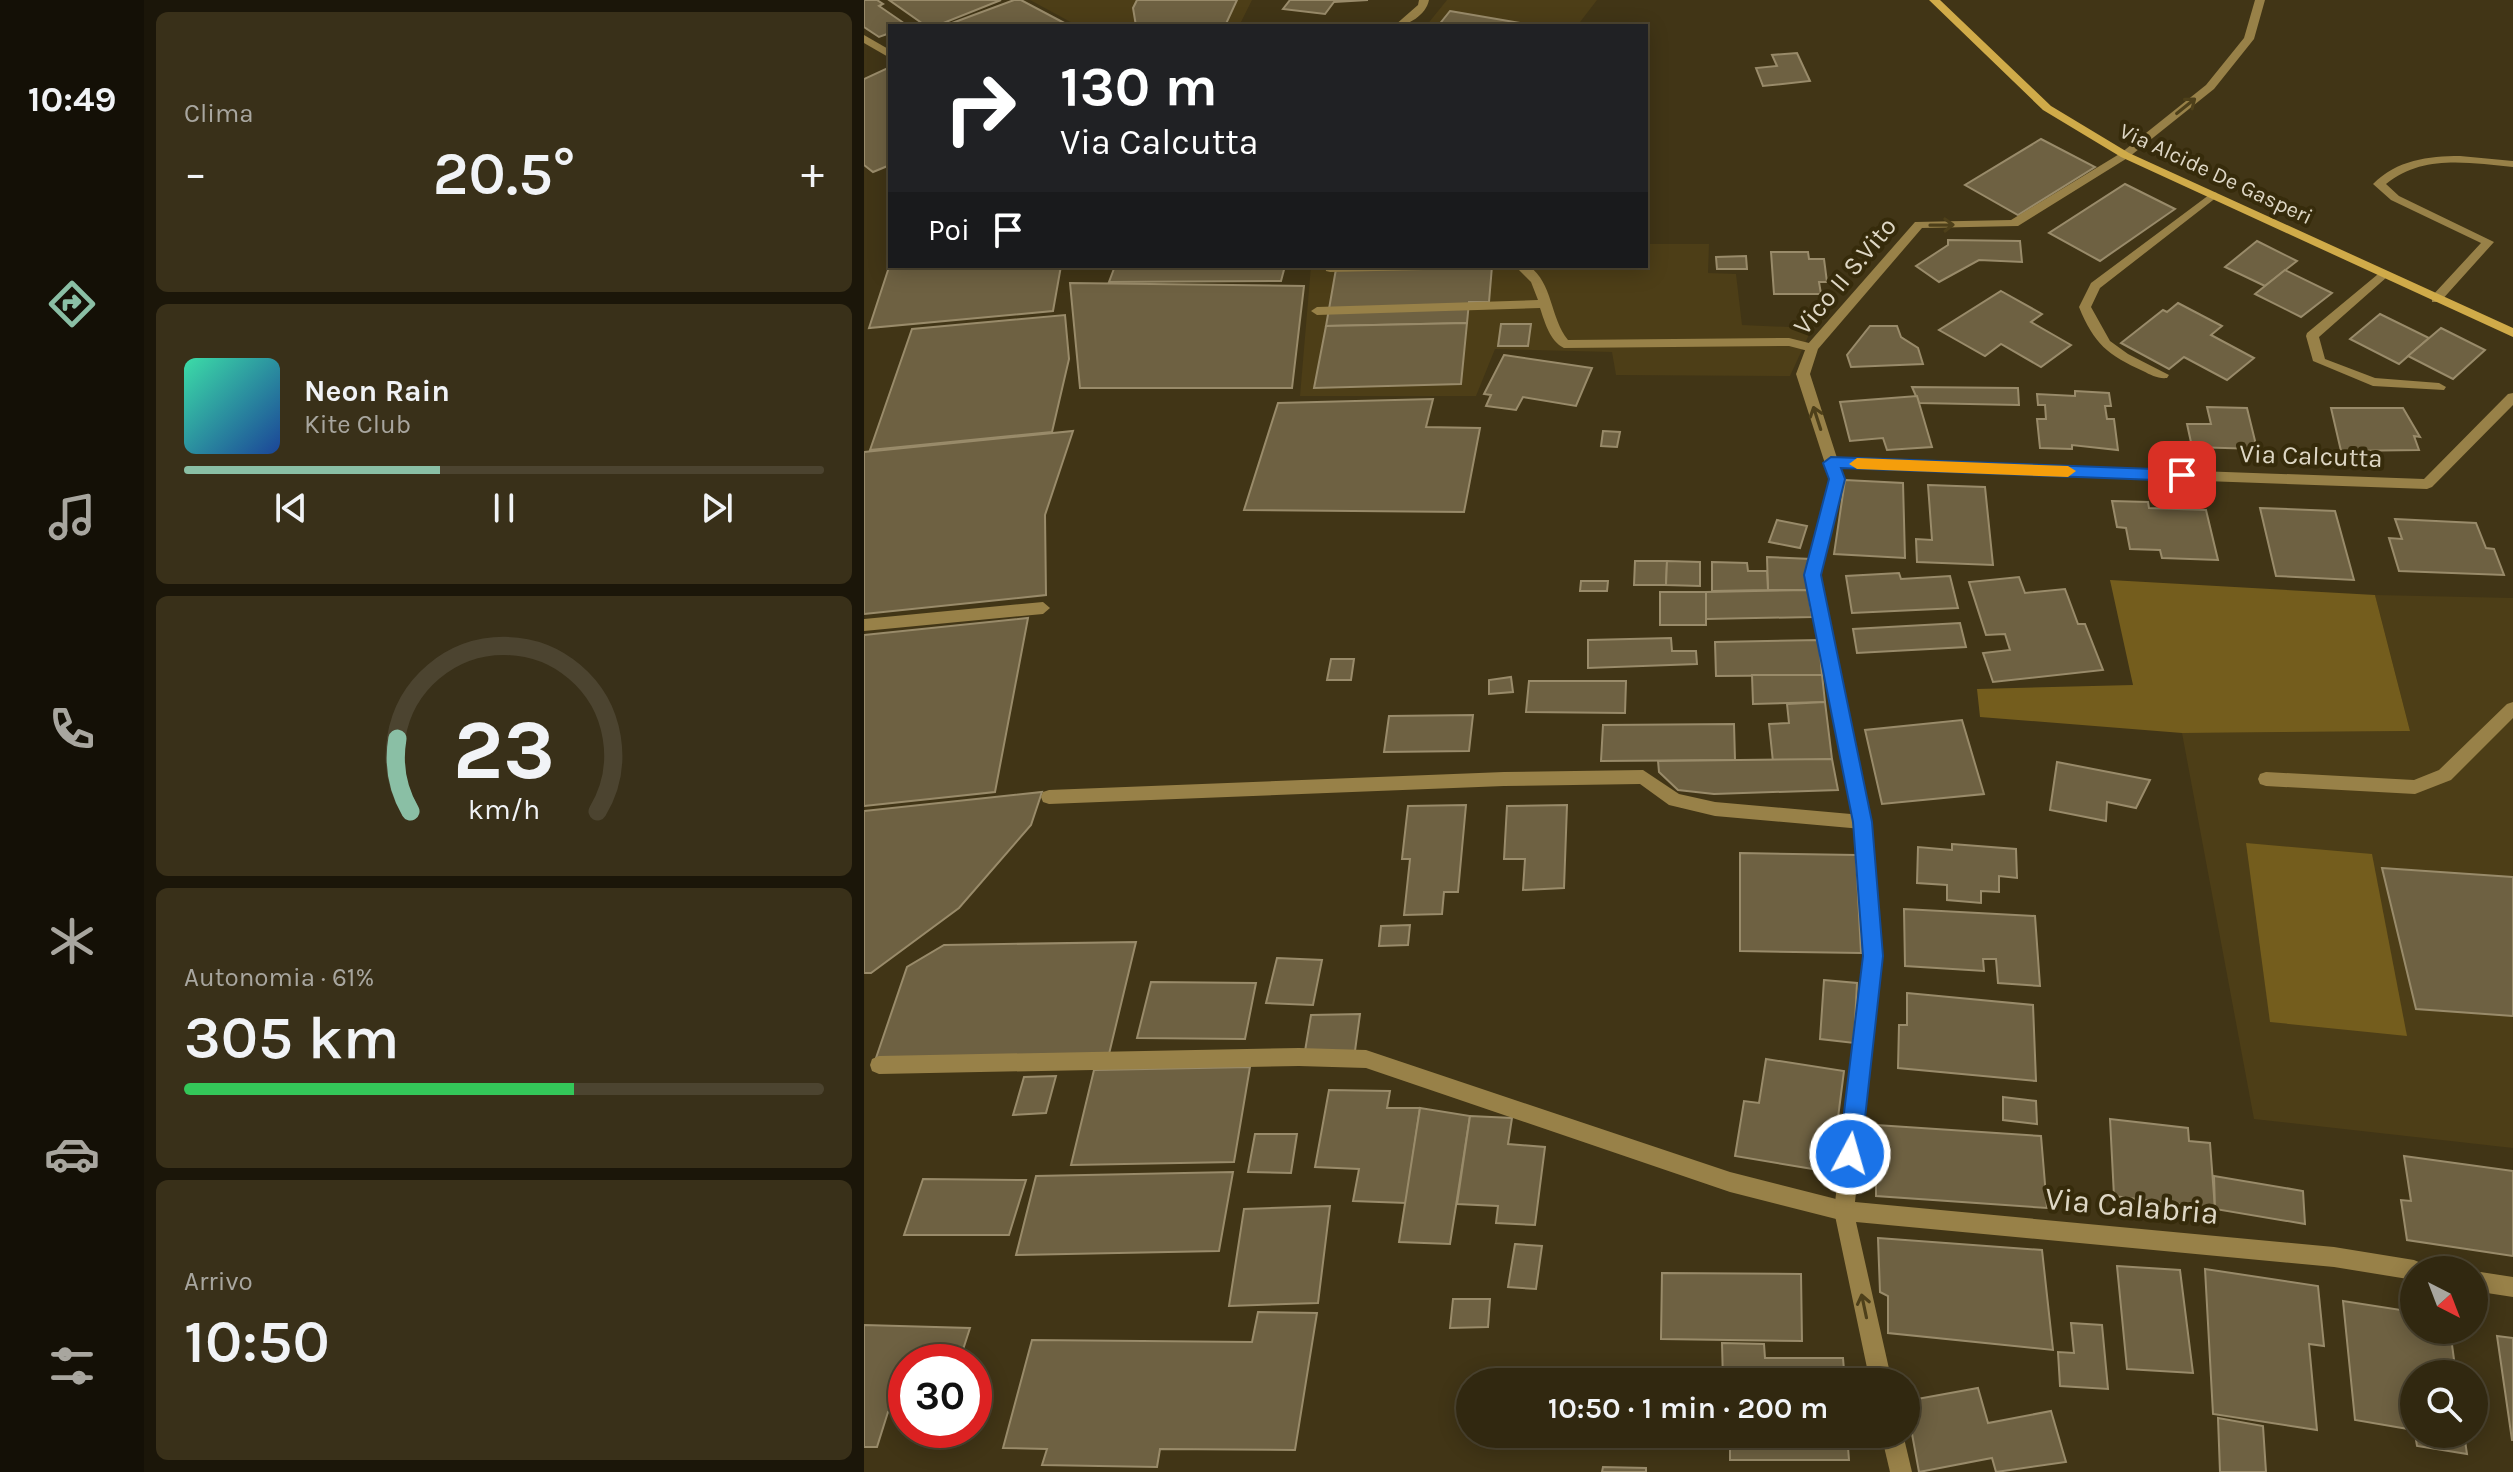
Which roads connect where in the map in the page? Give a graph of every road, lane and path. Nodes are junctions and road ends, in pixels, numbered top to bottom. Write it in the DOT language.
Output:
graph roads {
  1 [pos="1424,0"];
  2 [pos="1437,0"];
  3 [pos="1934,0"];
  4 [pos="2260,0"];
  5 [pos="1401,24"];
  6 [pos="1416,24"];
  7 [pos="864,38"];
  8 [pos="888,54"];
  9 [pos="2125,155"];
  10 [pos="2513,164"];
  11 [pos="2213,195"];
  12 [pos="1523,268"];
  13 [pos="2383,274"];
  14 [pos="2436,299"];
  15 [pos="1544,304"];
  16 [pos="1317,311"];
  17 [pos="2513,333"];
  18 [pos="1812,348"];
  19 [pos="2162,375"];
  20 [pos="2439,387"];
  21 [pos="2513,397"];
  22 [pos="1831,463"];
  23 [pos="1043,608"];
  24 [pos="864,625"];
  25 [pos="2513,708"];
  26 [pos="2266,779"];
  27 [pos="1049,797"];
  28 [pos="1862,822"];
  29 [pos="879,1065"];
  30 [pos="1844,1211"];
  31 [pos="2400,1268"];
  32 [pos="2488,1283"];
  33 [pos="2513,1287"];
  34 [pos="1878,1368"];
  35 [pos="1895,1448"];
  36 [pos="1901,1472"];
  1 -- 5 [label="street"];
  2 -- 6 [label="street"];
  3 -- 9 [label="street, Via Alcide De Gasperi"];
  9 -- 4 [label="street, Vico II S.Vito, one-way"];
  7 -- 8 [label="street"];
  9 -- 11 [label="street, Via Alcide De Gasperi"];
  18 -- 9 [label="street, Vico II S.Vito, one-way"];
  10 -- 14 [label="street"];
  11 -- 13 [label="street, Via Alcide De Gasperi"];
  11 -- 19 [label="street"];
  12 -- 15 [label="street"];
  13 -- 14 [label="street, Via Alcide De Gasperi"];
  13 -- 20 [label="street"];
  14 -- 17 [label="street, Via Alcide De Gasperi"];
  15 -- 16 [label="street"];
  15 -- 18 [label="street"];
  22 -- 18 [label="street, Vico II S.Vito, one-way"];
  21 -- 22 [label="street, Via Calcutta"];
  22 -- 28 [label="street, Vico II S.Vito"];
  23 -- 24 [label="street"];
  25 -- 26 [label="street"];
  27 -- 28 [label="street"];
  28 -- 30 [label="street, Vico II S.Vito"];
  29 -- 30 [label="street, Via Calabria"];
  30 -- 31 [label="street, Via Calabria"];
  34 -- 30 [label="street, Vico II S.Vito, one-way"];
  32 -- 33 [label="street"];
  35 -- 36 [label="street"];
}
